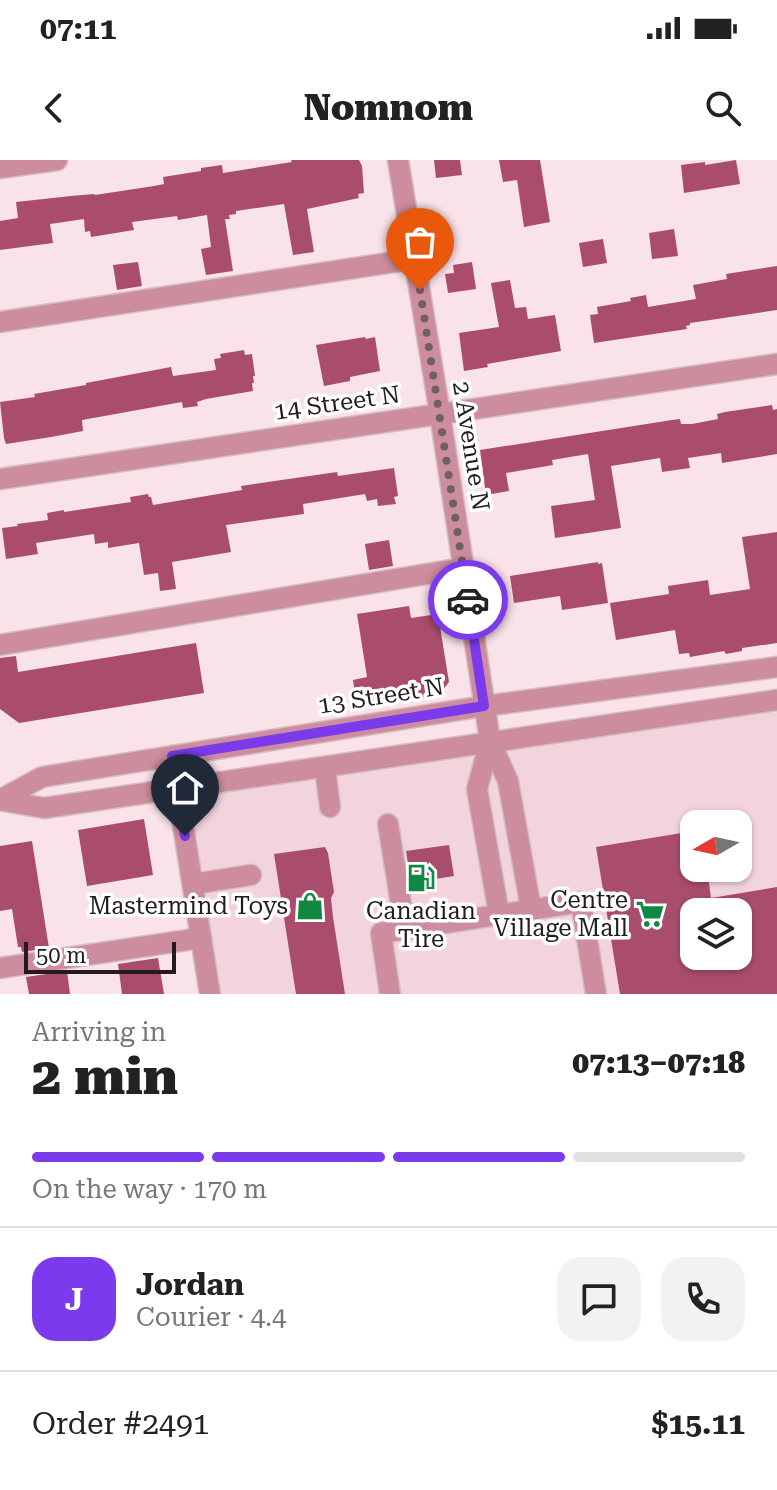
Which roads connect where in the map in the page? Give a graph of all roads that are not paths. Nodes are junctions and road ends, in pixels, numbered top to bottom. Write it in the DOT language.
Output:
graph roads {
  1 [pos="57,160"];
  2 [pos="398,160"];
  3 [pos="0,168"];
  4 [pos="414,259"];
  5 [pos="0,322"];
  6 [pos="777,364"];
  7 [pos="440,414"];
  8 [pos="0,479"];
  9 [pos="463,568"];
  10 [pos="0,645"];
  11 [pos="777,667"];
  12 [pos="777,700"];
  13 [pos="484,706"];
  14 [pos="490,741"];
  15 [pos="172,756"];
  16 [pos="325,768"];
  17 [pos="177,788"];
  18 [pos="0,800"];
  19 [pos="330,807"];
  20 [pos="388,824"];
  21 [pos="251,875"];
  22 [pos="193,884"];
  23 [pos="531,909"];
  24 [pos="499,914"];
  25 [pos="405,929"];
  26 [pos="201,938"];
  27 [pos="0,968"];
  28 [pos="210,994"];
  29 [pos="390,994"];
  30 [pos="596,994"];
  1 -- 3 [label="street"];
  2 -- 4 [label="street, 2 Avenue N"];
  4 -- 5 [label="street"];
  4 -- 7 [label="street, 2 Avenue N"];
  6 -- 7 [label="street, 14 Street N"];
  7 -- 8 [label="street, 14 Street N"];
  7 -- 9 [label="street, 2 Avenue N"];
  9 -- 10 [label="street"];
  9 -- 13 [label="street, 2 Avenue N"];
  11 -- 13 [label="street, 13 Street N"];
  12 -- 14 [label="street, 13 Street N"];
  13 -- 14 [label="street, 2 Avenue N"];
  13 -- 15 [label="street, 13 Street N"];
  14 -- 16 [label="street, 13 Street N"];
  14 -- 23 [label="street"];
  14 -- 24 [label="street"];
  15 -- 17 [label="street"];
  15 -- 18 [label="street, 13 Street N"];
  16 -- 17 [label="street, 13 Street N"];
  16 -- 19 [label="street"];
  17 -- 18 [label="street, 13 Street N"];
  17 -- 22 [label="street"];
  20 -- 25 [label="street"];
  21 -- 22 [label="street"];
  22 -- 26 [label="street"];
  23 -- 24 [label="street"];
  23 -- 30 [label="street"];
  24 -- 25 [label="street"];
  25 -- 29 [label="street"];
  26 -- 27 [label="street"];
  26 -- 28 [label="street"];
}
